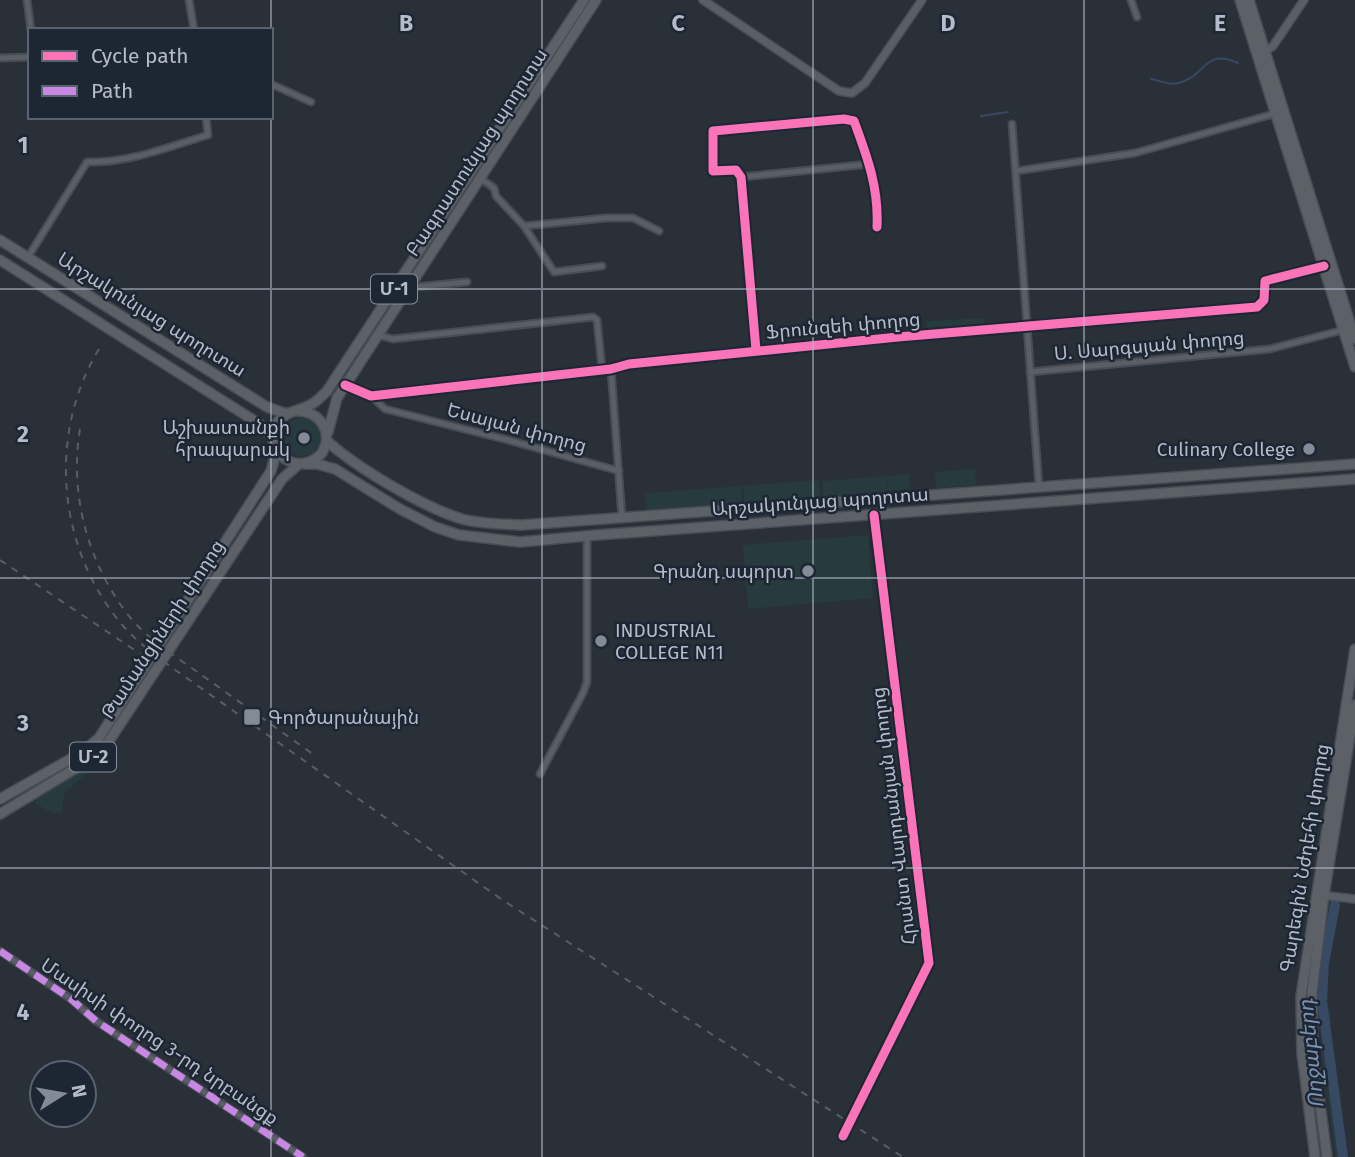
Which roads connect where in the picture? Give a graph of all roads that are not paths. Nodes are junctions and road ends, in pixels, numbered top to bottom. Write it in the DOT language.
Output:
graph roads {
  1 [pos="27,0"];
  2 [pos="189,0"];
  3 [pos="584,0"];
  4 [pos="597,0"];
  5 [pos="703,0"];
  6 [pos="922,0"];
  7 [pos="1131,0"];
  8 [pos="1240,0"];
  9 [pos="1249,0"];
  10 [pos="1304,0"];
  11 [pos="1137,18"];
  12 [pos="31,28"];
  13 [pos="194,28"];
  14 [pos="1261,55"];
  15 [pos="28,57"];
  16 [pos="0,58"];
  17 [pos="273,85"];
  18 [pos="311,103"];
  19 [pos="1277,113"];
  20 [pos="206,119"];
  21 [pos="1012,124"];
  22 [pos="870,164"];
  23 [pos="1016,171"];
  24 [pos="741,177"];
  25 [pos="480,178"];
  26 [pos="524,226"];
  27 [pos="877,227"];
  28 [pos="659,231"];
  29 [pos="0,240"];
  30 [pos="16,250"];
  31 [pos="28,257"];
  32 [pos="3,262"];
  33 [pos="602,266"];
  34 [pos="1324,266"];
  35 [pos="467,282"];
  36 [pos="411,284"];
  37 [pos="1350,312"];
  38 [pos="1027,326"];
  39 [pos="1343,330"];
  40 [pos="378,335"];
  41 [pos="1355,339"];
  42 [pos="162,341"];
  43 [pos="757,350"];
  44 [pos="153,356"];
  45 [pos="1355,368"];
  46 [pos="602,369"];
  47 [pos="611,369"];
  48 [pos="1030,372"];
  49 [pos="345,385"];
  50 [pos="371,396"];
  51 [pos="292,412"];
  52 [pos="273,437"];
  53 [pos="327,437"];
  54 [pos="277,450"];
  55 [pos="302,464"];
  56 [pos="1355,464"];
  57 [pos="619,471"];
  58 [pos="1198,475"];
  59 [pos="1173,477"];
  60 [pos="1355,479"];
  61 [pos="1039,487"];
  62 [pos="1198,490"];
  63 [pos="1176,492"];
  64 [pos="873,499"];
  65 [pos="874,515"];
  66 [pos="622,517"];
  67 [pos="465,519"];
  68 [pos="586,520"];
  69 [pos="459,535"];
  70 [pos="587,536"];
  71 [pos="1355,649"];
  72 [pos="1355,705"];
  73 [pos="540,774"];
  74 [pos="0,799"];
  75 [pos="0,814"];
  76 [pos="1320,895"];
  77 [pos="1355,900"];
  78 [pos="0,951"];
  79 [pos="843,1136"];
  80 [pos="303,1157"];
  81 [pos="1315,1157"];
  82 [pos="1327,1157"];
  1 -- 12 [label="street"];
  2 -- 13 [label="street"];
  3 -- 51 [label="main road, Բագրատունյաց պողոտա / Մ-1"];
  4 -- 25 [label="main road, Բագրատունյաց պողոտա / Մ-1"];
  5 -- 6 [label="street"];
  7 -- 11 [label="street"];
  8 -- 14 [label="main road"];
  9 -- 14 [label="main road"];
  10 -- 14 [label="street"];
  14 -- 19 [label="main road"];
  14 -- 37 [label="main road"];
  15 -- 16 [label="street"];
  17 -- 18 [label="street"];
  19 -- 23 [label="street"];
  19 -- 34 [label="main road"];
  20 -- 31 [label="street"];
  21 -- 23 [label="street"];
  22 -- 24 [label="street"];
  22 -- 24 [label="street"];
  22 -- 27 [label="street"];
  23 -- 38 [label="street"];
  24 -- 43 [label="street"];
  25 -- 26 [label="street"];
  25 -- 36 [label="main road, Բագրատունյաց պողոտա / Մ-1"];
  26 -- 28 [label="street"];
  26 -- 33 [label="street"];
  29 -- 30 [label="main road, Արշակունյաց պողոտա"];
  30 -- 31 [label="main road, Արշակունյաց պողոտա"];
  30 -- 32 [label="main road"];
  31 -- 42 [label="main road, Արշակունյաց պողոտա"];
  32 -- 44 [label="main road, Արշակունյաց պողոտա"];
  34 -- 38 [label="street, Ֆրունզեի փողոց"];
  34 -- 39 [label="main road"];
  35 -- 36 [label="street"];
  36 -- 40 [label="main road, Բագրատունյաց պողոտա / Մ-1"];
  37 -- 41 [label="main road"];
  38 -- 43 [label="street, Ֆրունզեի փողոց"];
  38 -- 48 [label="street"];
  39 -- 45 [label="main road"];
  39 -- 48 [label="street, Ս. Սարգսյան փողոց"];
  40 -- 46 [label="street"];
  40 -- 49 [label="main road, Բագրատունյաց պողոտա / Մ-1"];
  42 -- 44 [label="main road"];
  42 -- 51 [label="main road, Արշակունյաց պողոտա"];
  43 -- 47 [label="street, Ֆրունզեի փողոց"];
  44 -- 52 [label="main road, Արշակունյաց պողոտա"];
  46 -- 47 [label="street, Ֆրունզեի փողոց"];
  46 -- 50 [label="street, Ֆրունզեի փողոց"];
  47 -- 57 [label="street"];
  48 -- 61 [label="street"];
  49 -- 50 [label="street, Ֆրունզեի փողոց"];
  49 -- 53 [label="main road, Բագրատունյաց պողոտա / Մ-1"];
  50 -- 57 [label="street, Եսայան փողոց"];
  51 -- 52 [label="main road"];
  51 -- 53 [label="main road"];
  52 -- 54 [label="main road"];
  53 -- 55 [label="main road"];
  53 -- 67 [label="main road, Արշակունյաց պողոտա"];
  54 -- 55 [label="main road"];
  54 -- 74 [label="main road, Թամանցիների փողոց / Մ-2"];
  55 -- 69 [label="main road, Արշակունյաց պողոտա"];
  55 -- 75 [label="main road, Թամանցիների փողոց / Մ-2"];
  56 -- 58 [label="main road, Արշակունյաց պողոտա"];
  57 -- 66 [label="street"];
  58 -- 59 [label="main road, Արշակունյաց պողոտա"];
  58 -- 62 [label="main road"];
  59 -- 61 [label="main road, Արշակունյաց պողոտա"];
  59 -- 63 [label="main road"];
  60 -- 62 [label="main road, Արշակունյաց պողոտա"];
  61 -- 64 [label="main road, Արշակունյաց պողոտա"];
  62 -- 63 [label="main road, Արշակունյաց պողոտա"];
  63 -- 65 [label="main road, Արշակունյաց պողոտա"];
  64 -- 65 [label="main road"];
  64 -- 66 [label="main road, Արշակունյաց պողոտա"];
  65 -- 70 [label="main road, Արշակունյաց պողոտա"];
  65 -- 79 [label="street, Հրանտ Վարդանյան փողոց"];
  66 -- 68 [label="main road, Արշակունյաց պողոտա"];
  67 -- 68 [label="main road, Արշակունյաց պողոտա"];
  67 -- 69 [label="main road"];
  68 -- 70 [label="main road"];
  69 -- 70 [label="main road, Արշակունյաց պողոտա"];
  70 -- 73 [label="street"];
  71 -- 76 [label="main road, Գարեգին Նժդեհի փողոց"];
  72 -- 76 [label="main road, Գարեգին Նժդեհի փողոց"];
  76 -- 77 [label="street"];
  76 -- 81 [label="main road, Գարեգին Նժդեհի փողոց"];
  76 -- 82 [label="main road, Գարեգին Նժդեհի փողոց"];
  78 -- 80 [label="street, Մասիսի փողոց 3-րդ նրբանցք"];
}
